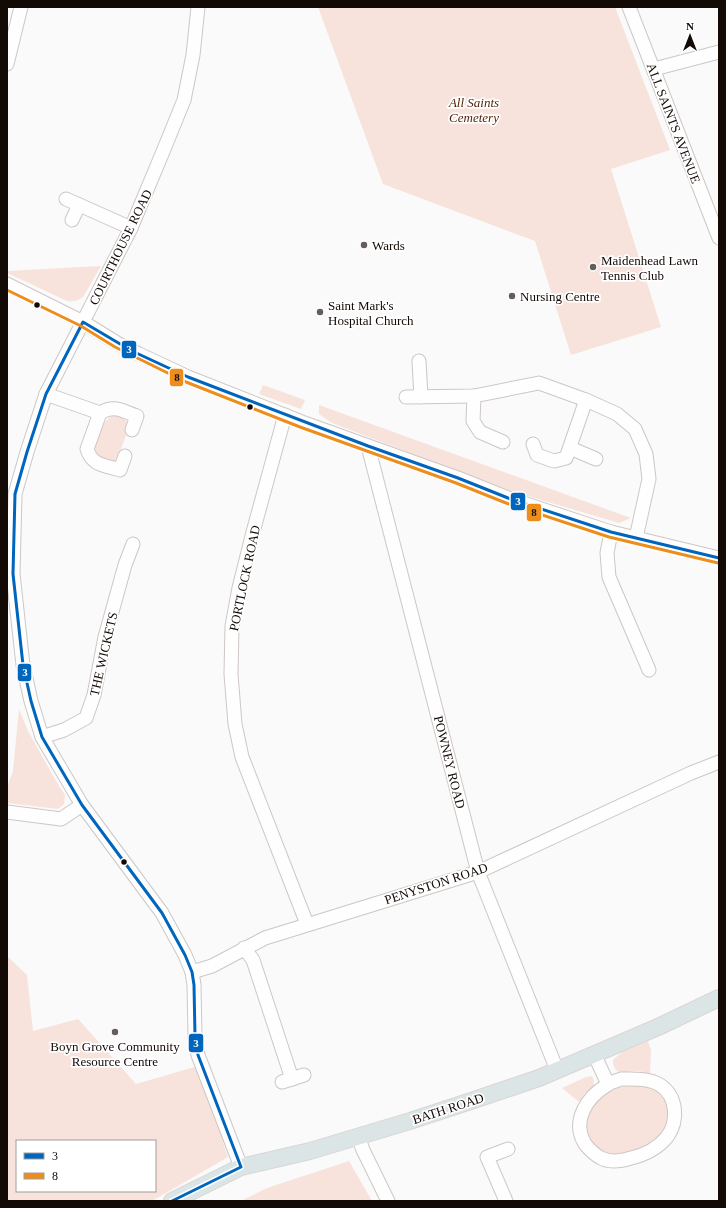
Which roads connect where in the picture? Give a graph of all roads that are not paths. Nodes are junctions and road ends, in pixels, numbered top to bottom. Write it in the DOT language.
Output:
graph roads {
  1 [pos="20,7"];
  2 [pos="198,7"];
  3 [pos="629,7"];
  4 [pos="719,52"];
  5 [pos="7,64"];
  6 [pos="654,69"];
  7 [pos="66,199"];
  8 [pos="79,205"];
  9 [pos="72,220"];
  10 [pos="131,228"];
  11 [pos="719,237"];
  12 [pos="7,284"];
  13 [pos="83,322"];
  14 [pos="419,361"];
  15 [pos="46,394"];
  16 [pos="474,396"];
  17 [pos="406,397"];
  18 [pos="421,397"];
  19 [pos="586,400"];
  20 [pos="100,414"];
  21 [pos="285,415"];
  22 [pos="132,430"];
  23 [pos="503,442"];
  24 [pos="534,444"];
  25 [pos="368,446"];
  26 [pos="570,448"];
  27 [pos="125,456"];
  28 [pos="596,459"];
  29 [pos="11,504"];
  30 [pos="611,532"];
  31 [pos="636,538"];
  32 [pos="133,544"];
  33 [pos="719,558"];
  34 [pos="649,670"];
  35 [pos="42,737"];
  36 [pos="719,762"];
  37 [pos="82,805"];
  38 [pos="7,812"];
  39 [pos="478,872"];
  40 [pos="307,924"];
  41 [pos="244,948"];
  42 [pos="192,972"];
  43 [pos="719,998"];
  44 [pos="594,1054"];
  45 [pos="557,1070"];
  46 [pos="293,1079"];
  47 [pos="608,1084"];
  48 [pos="358,1136"];
  49 [pos="508,1149"];
  50 [pos="241,1167"];
  51 [pos="172,1201"];
  52 [pos="388,1201"];
  53 [pos="506,1201"];
  1 -- 5 [label="street"];
  2 -- 10 [label="street, COURTHOUSE ROAD"];
  3 -- 6 [label="street, ALL SAINTS AVENUE"];
  4 -- 6 [label="street"];
  6 -- 11 [label="street, ALL SAINTS AVENUE"];
  7 -- 8 [label="street"];
  8 -- 9 [label="street"];
  8 -- 10 [label="street"];
  10 -- 13 [label="street, COURTHOUSE ROAD"];
  12 -- 13 [label="street"];
  13 -- 15 [label="street, COURTHOUSE ROAD"];
  13 -- 21 [label="street"];
  14 -- 18 [label="street"];
  15 -- 20 [label="street"];
  15 -- 29 [label="street, COURTHOUSE ROAD"];
  16 -- 18 [label="street"];
  16 -- 19 [label="street"];
  16 -- 23 [label="street"];
  17 -- 18 [label="street"];
  19 -- 26 [label="street"];
  19 -- 31 [label="street"];
  20 -- 22 [label="street"];
  20 -- 27 [label="street"];
  21 -- 25 [label="street"];
  21 -- 40 [label="street, PORTLOCK ROAD"];
  24 -- 26 [label="street"];
  25 -- 30 [label="street"];
  25 -- 39 [label="street, POWNEY ROAD"];
  26 -- 28 [label="street"];
  29 -- 35 [label="street, COURTHOUSE ROAD"];
  30 -- 31 [label="street"];
  30 -- 34 [label="street"];
  31 -- 33 [label="street"];
  32 -- 35 [label="street, THE WICKETS"];
  35 -- 37 [label="street, COURTHOUSE ROAD"];
  36 -- 39 [label="street, PENYSTON ROAD"];
  37 -- 38 [label="street"];
  37 -- 42 [label="street, COURTHOUSE ROAD"];
  39 -- 40 [label="street, PENYSTON ROAD"];
  39 -- 45 [label="street, POWNEY ROAD"];
  40 -- 41 [label="street, PENYSTON ROAD"];
  41 -- 42 [label="street, PENYSTON ROAD"];
  41 -- 46 [label="street"];
  42 -- 50 [label="street, COURTHOUSE ROAD"];
  43 -- 44 [label="main road, BATH ROAD"];
  44 -- 45 [label="main road, BATH ROAD"];
  44 -- 47 [label="street"];
  45 -- 48 [label="main road, BATH ROAD"];
  47 -- 47 [label="street"];
  48 -- 50 [label="main road, BATH ROAD"];
  48 -- 52 [label="street"];
  49 -- 53 [label="street"];
  50 -- 51 [label="main road, BATH ROAD"];
}
